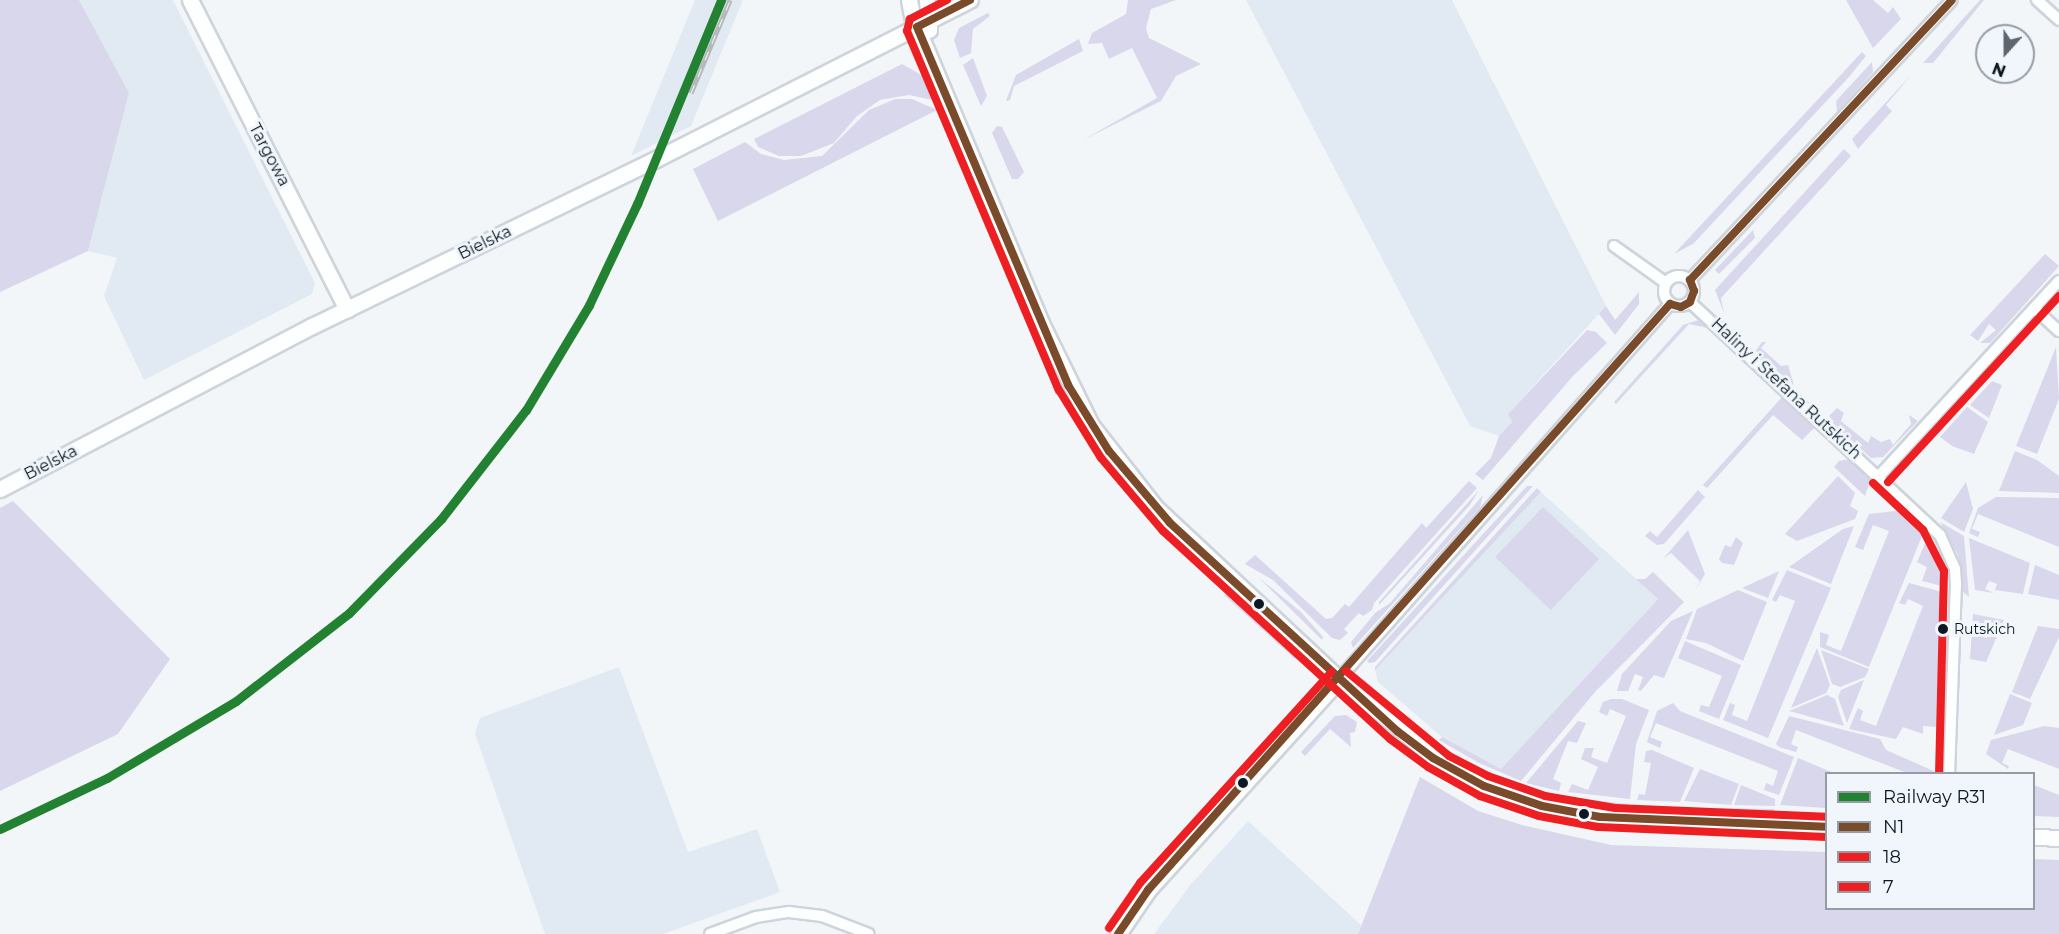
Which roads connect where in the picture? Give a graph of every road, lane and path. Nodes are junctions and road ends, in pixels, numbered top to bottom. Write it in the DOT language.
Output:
graph roads {
  1 [pos="190,0"];
  2 [pos="909,0"];
  3 [pos="927,0"];
  4 [pos="970,0"];
  5 [pos="1952,0"];
  6 [pos="2037,0"];
  7 [pos="2059,20"];
  8 [pos="923,24"];
  9 [pos="1614,246"];
  10 [pos="1690,280"];
  11 [pos="2059,281"];
  12 [pos="1666,283"];
  13 [pos="1690,302"];
  14 [pos="1670,304"];
  15 [pos="2034,308"];
  16 [pos="347,309"];
  17 [pos="2059,331"];
  18 [pos="1880,475"];
  19 [pos="0,489"];
  20 [pos="1339,679"];
  21 [pos="1949,772"];
  22 [pos="1825,827"];
  23 [pos="2035,837"];
  24 [pos="2059,838"];
  25 [pos="710,934"];
  26 [pos="869,934"];
  27 [pos="1118,934"];
  1 -- 16 [label="street, Targowa"];
  2 -- 8 [label="street"];
  3 -- 8 [label="street"];
  4 -- 8 [label="street, Bielska"];
  5 -- 10 [label="street"];
  6 -- 7 [label="street"];
  8 -- 16 [label="street, Bielska"];
  8 -- 20 [label="street"];
  9 -- 12 [label="street"];
  10 -- 12 [label="street"];
  10 -- 13 [label="street"];
  11 -- 15 [label="street"];
  12 -- 14 [label="street"];
  13 -- 14 [label="street"];
  13 -- 18 [label="street, Haliny i Stefana Rutskich"];
  14 -- 20 [label="street"];
  15 -- 17 [label="street"];
  15 -- 18 [label="street"];
  16 -- 19 [label="street, Bielska"];
  18 -- 21 [label="street, Haliny i Stefana Rutskich"];
  20 -- 22 [label="street"];
  20 -- 27 [label="street"];
  23 -- 24 [label="street"];
  25 -- 26 [label="street"];
}
